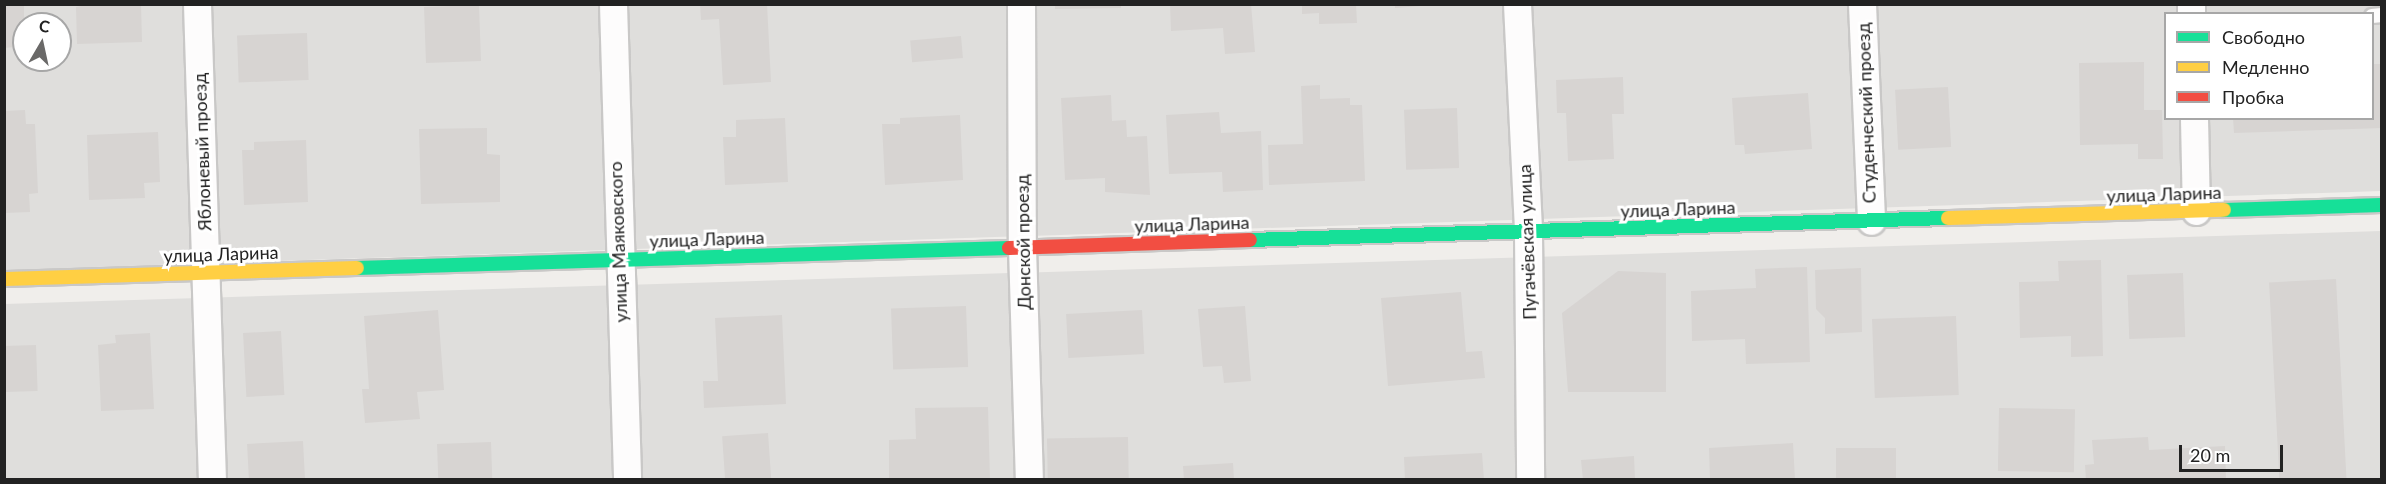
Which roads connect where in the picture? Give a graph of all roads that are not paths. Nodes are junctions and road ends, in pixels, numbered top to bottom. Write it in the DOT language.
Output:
graph roads {
  1 [pos="198,4"];
  2 [pos="613,4"];
  3 [pos="1021,4"];
  4 [pos="1517,4"];
  5 [pos="1862,4"];
  6 [pos="2194,120"];
  7 [pos="2382,205"];
  8 [pos="2196,211"];
  9 [pos="1871,221"];
  10 [pos="1528,232"];
  11 [pos="1022,247"];
  12 [pos="618,260"];
  13 [pos="206,273"];
  14 [pos="4,279"];
  15 [pos="212,480"];
  16 [pos="627,480"];
  17 [pos="1029,480"];
  18 [pos="1530,480"];
  1 -- 13 [label="street, Яблоневый проезд"];
  2 -- 12 [label="street, улица Маяковского"];
  3 -- 11 [label="street, Донской проезд"];
  4 -- 10 [label="street, Пугачёвская улица"];
  5 -- 9 [label="street, Студенческий проезд"];
  6 -- 8 [label="street"];
  7 -- 8 [label="street, улица Ларина"];
  8 -- 9 [label="street, улица Ларина"];
  9 -- 10 [label="street, улица Ларина"];
  10 -- 11 [label="street, улица Ларина"];
  10 -- 18 [label="street, Пугачёвская улица"];
  11 -- 12 [label="street, улица Ларина"];
  11 -- 17 [label="street, Донской проезд"];
  12 -- 13 [label="street, улица Ларина"];
  12 -- 16 [label="street, улица Маяковского"];
  13 -- 14 [label="street, улица Ларина"];
  13 -- 15 [label="street, Яблоневый проезд"];
}
